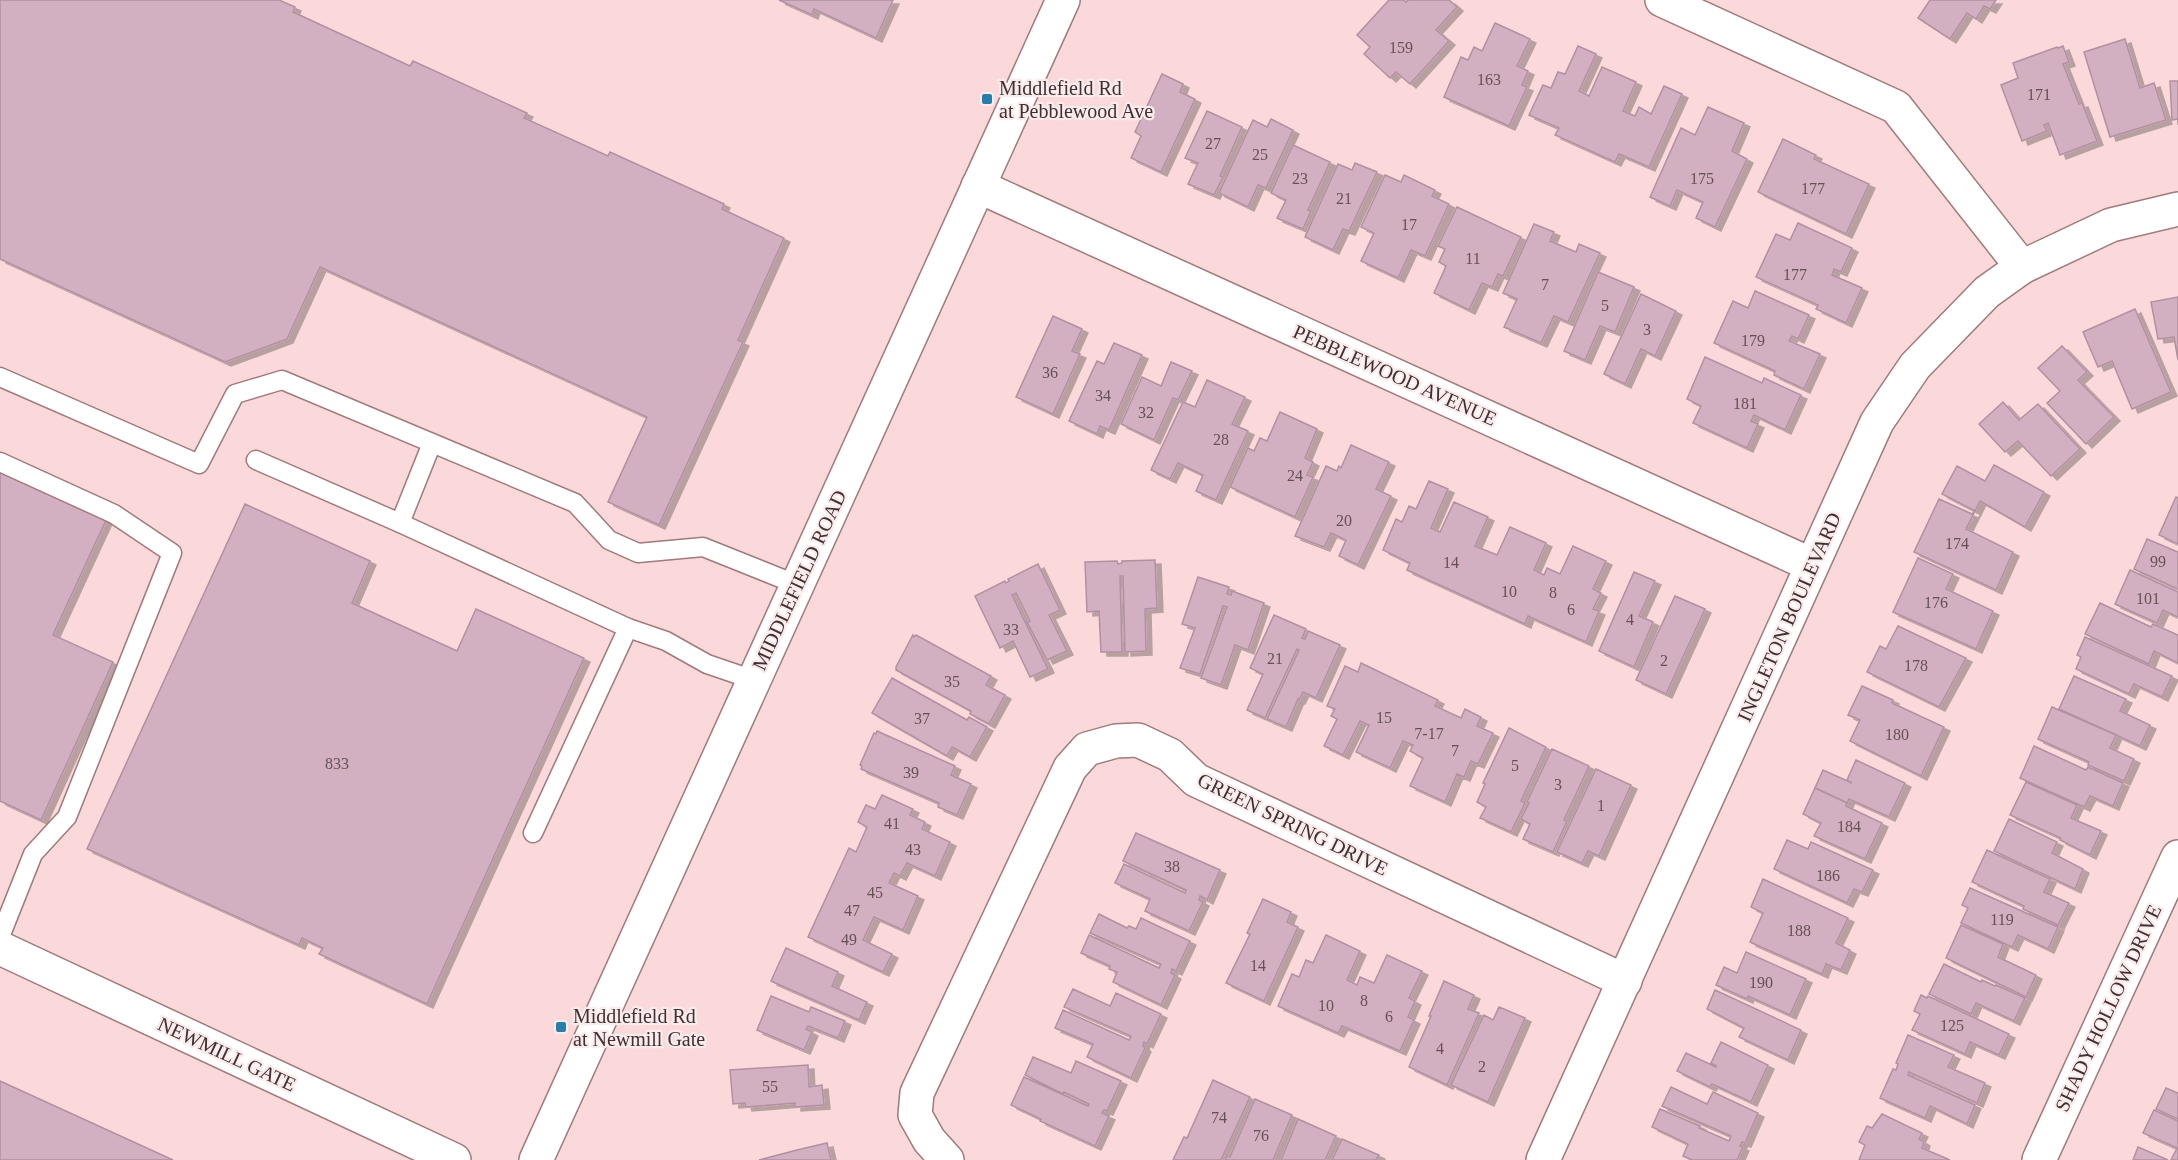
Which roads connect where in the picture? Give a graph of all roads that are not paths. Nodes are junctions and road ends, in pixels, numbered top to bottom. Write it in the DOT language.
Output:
graph roads {
  1 [pos="1063,0"];
  2 [pos="1662,0"];
  3 [pos="978,186"];
  4 [pos="2178,209"];
  5 [pos="2022,267"];
  6 [pos="0,377"];
  7 [pos="432,443"];
  8 [pos="256,459"];
  9 [pos="0,462"];
  10 [pos="400,523"];
  11 [pos="1812,565"];
  12 [pos="798,585"];
  13 [pos="628,628"];
  14 [pos="754,680"];
  15 [pos="533,833"];
  16 [pos="2178,857"];
  17 [pos="0,937"];
  18 [pos="0,948"];
  19 [pos="1625,981"];
  20 [pos="454,1160"];
  21 [pos="536,1160"];
  22 [pos="947,1160"];
  23 [pos="1543,1160"];
  24 [pos="2039,1160"];
  1 -- 3 [label="street, MIDDLEFIELD ROAD"];
  2 -- 5 [label="street"];
  3 -- 11 [label="street, PEBBLEWOOD AVENUE"];
  3 -- 12 [label="street, MIDDLEFIELD ROAD"];
  4 -- 5 [label="street, INGLETON BOULEVARD"];
  5 -- 11 [label="street, INGLETON BOULEVARD"];
  6 -- 7 [label="lane"];
  7 -- 10 [label="lane"];
  7 -- 12 [label="lane"];
  8 -- 10 [label="lane"];
  9 -- 17 [label="lane"];
  10 -- 13 [label="lane"];
  11 -- 19 [label="street, INGLETON BOULEVARD"];
  12 -- 14 [label="street, MIDDLEFIELD ROAD"];
  13 -- 14 [label="lane"];
  13 -- 15 [label="lane"];
  14 -- 21 [label="street, MIDDLEFIELD ROAD"];
  16 -- 24 [label="street, SHADY HOLLOW DRIVE"];
  18 -- 20 [label="street, NEWMILL GATE"];
  19 -- 22 [label="street, GREEN SPRING DRIVE"];
  19 -- 23 [label="street, INGLETON BOULEVARD"];
}
